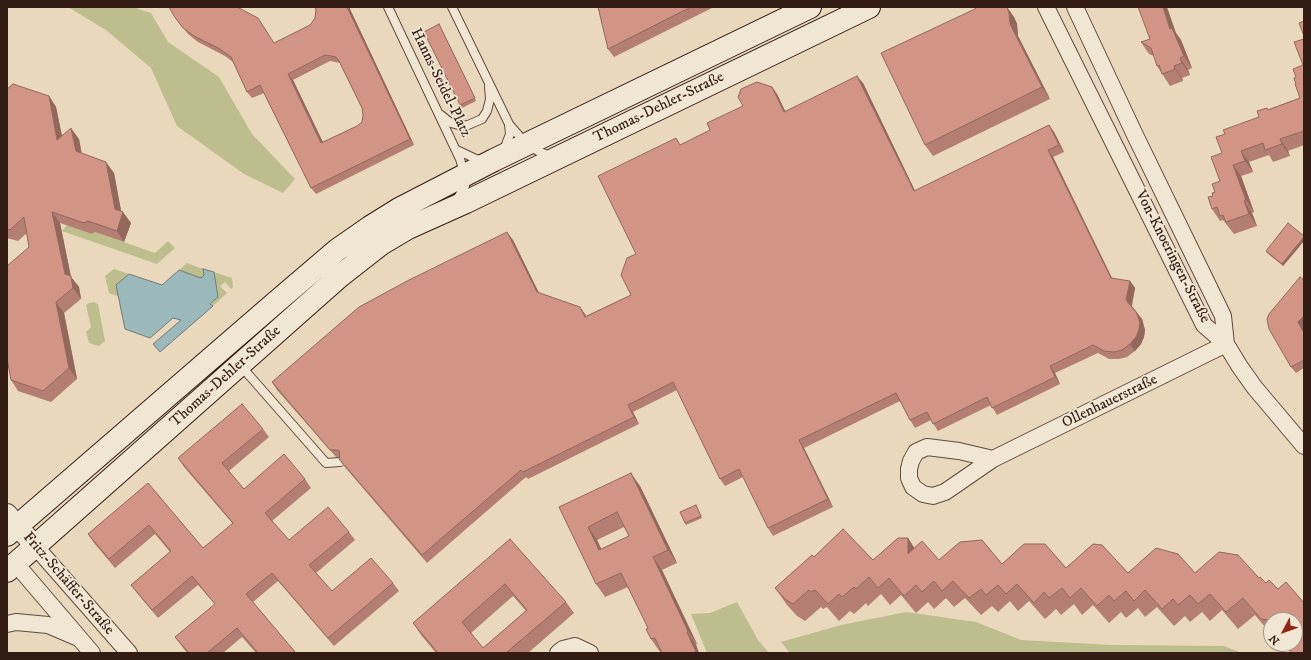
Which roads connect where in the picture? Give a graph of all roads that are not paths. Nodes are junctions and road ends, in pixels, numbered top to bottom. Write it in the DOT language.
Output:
graph roads {
  1 [pos="388,7"];
  2 [pos="452,7"];
  3 [pos="810,7"];
  4 [pos="869,7"];
  5 [pos="1046,7"];
  6 [pos="1075,7"];
  7 [pos="1080,7"];
  8 [pos="1086,30"];
  9 [pos="489,83"];
  10 [pos="438,112"];
  11 [pos="509,124"];
  12 [pos="527,145"];
  13 [pos="457,150"];
  14 [pos="566,154"];
  15 [pos="497,159"];
  16 [pos="465,175"];
  17 [pos="442,186"];
  18 [pos="450,209"];
  19 [pos="1226,344"];
  20 [pos="240,365"];
  21 [pos="1304,446"];
  22 [pos="993,459"];
  23 [pos="340,462"];
  24 [pos="10,525"];
  25 [pos="35,546"];
  26 [pos="10,563"];
  27 [pos="7,624"];
  28 [pos="80,639"];
  29 [pos="92,653"];
  30 [pos="129,653"];
  31 [pos="558,653"];
  32 [pos="590,653"];
  1 -- 10 [label="lane, Hanns-Seidel-Platz"];
  2 -- 9 [label="lane"];
  3 -- 12 [label="main road, Thomas-Dehler-Straße"];
  4 -- 14 [label="main road, Thomas-Dehler-Straße"];
  5 -- 19 [label="street, Von-Knoeringen-Straße"];
  6 -- 8 [label="street, Von-Knoeringen-Straße"];
  7 -- 8 [label="street, Von-Knoeringen-Straße"];
  8 -- 19 [label="street, Von-Knoeringen-Straße"];
  9 -- 10 [label="lane"];
  9 -- 11 [label="lane"];
  10 -- 13 [label="lane, Hanns-Seidel-Platz"];
  11 -- 12 [label="lane"];
  11 -- 15 [label="lane"];
  12 -- 14 [label="lane"];
  12 -- 15 [label="main road, Thomas-Dehler-Straße"];
  13 -- 15 [label="lane, Hanns-Seidel-Platz"];
  13 -- 16 [label="lane, Hanns-Seidel-Platz"];
  14 -- 18 [label="main road, Thomas-Dehler-Straße"];
  15 -- 16 [label="main road, Thomas-Dehler-Straße"];
  16 -- 17 [label="main road, Thomas-Dehler-Straße"];
  16 -- 18 [label="lane, Hanns-Seidel-Platz"];
  17 -- 18 [label="main road"];
  17 -- 24 [label="main road, Thomas-Dehler-Straße"];
  18 -- 20 [label="main road, Thomas-Dehler-Straße"];
  19 -- 21 [label="street"];
  19 -- 22 [label="street, Ollenhauerstraße"];
  20 -- 23 [label="lane"];
  20 -- 25 [label="main road, Thomas-Dehler-Straße"];
  22 -- 22 [label="street, Ollenhauerstraße"];
  24 -- 25 [label="street, Fritz-Schäffer-Straße"];
  25 -- 26 [label="main road, Thomas-Dehler-Straße"];
  25 -- 30 [label="street, Fritz-Schäffer-Straße"];
  26 -- 28 [label="street, Fritz-Schäffer-Straße"];
  27 -- 28 [label="street"];
  28 -- 29 [label="street, Fritz-Schäffer-Straße"];
  31 -- 32 [label="street"];
}
